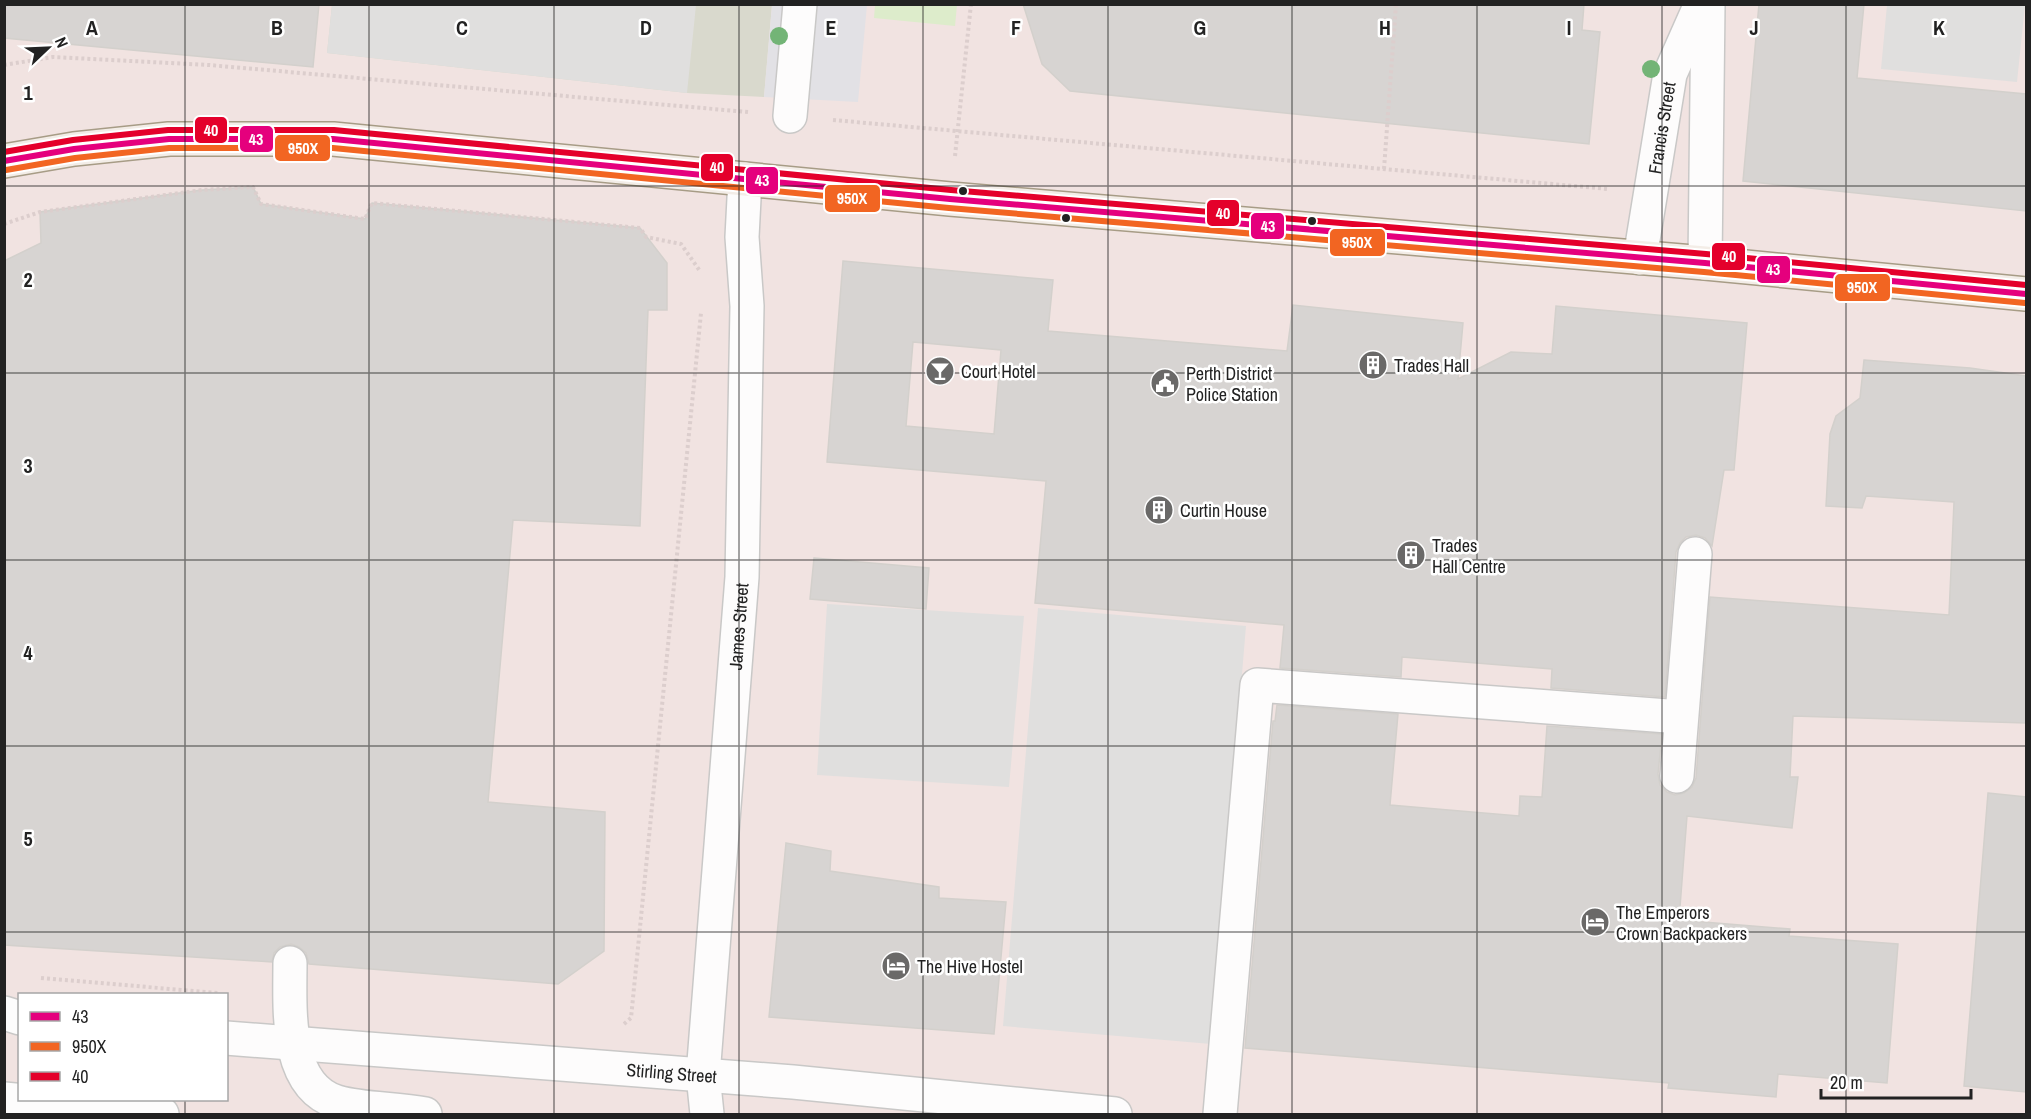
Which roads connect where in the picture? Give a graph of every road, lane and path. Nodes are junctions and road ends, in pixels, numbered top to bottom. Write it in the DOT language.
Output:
graph roads {
  1 [pos="800,4"];
  2 [pos="971,4"];
  3 [pos="1396,4"];
  4 [pos="1701,4"];
  5 [pos="1708,4"];
  6 [pos="4,65"];
  7 [pos="790,116"];
  8 [pos="957,131"];
  9 [pos="4,161"];
  10 [pos="1384,169"];
  11 [pos="745,179"];
  12 [pos="1651,192"];
  13 [pos="950,199"];
  14 [pos="4,224"];
  15 [pos="1640,258"];
  16 [pos="1705,263"];
  17 [pos="704,276"];
  18 [pos="2026,294"];
  19 [pos="701,312"];
  20 [pos="1695,554"];
  21 [pos="1681,717"];
  22 [pos="1677,776"];
  23 [pos="290,963"];
  24 [pos="619,1029"];
  25 [pos="228,1038"];
  26 [pos="294,1044"];
  27 [pos="703,1075"];
  28 [pos="25,1101"];
  29 [pos="162,1114"];
  30 [pos="424,1114"];
  31 [pos="684,1114"];
  32 [pos="707,1114"];
  33 [pos="1115,1114"];
  34 [pos="1221,1114"];
  1 -- 7 [label="street"];
  2 -- 8 [label="path"];
  3 -- 10 [label="path"];
  4 -- 12 [label="street, Francis Street"];
  5 -- 16 [label="street"];
  6 -- 7 [label="path"];
  7 -- 8 [label="path"];
  8 -- 10 [label="path"];
  8 -- 13 [label="path"];
  9 -- 11 [label="main road"];
  10 -- 12 [label="path"];
  11 -- 13 [label="main road"];
  11 -- 27 [label="street, James Street"];
  12 -- 15 [label="street, Francis Street"];
  13 -- 15 [label="main road"];
  14 -- 17 [label="path"];
  15 -- 16 [label="main road"];
  16 -- 18 [label="main road"];
  19 -- 24 [label="path"];
  20 -- 21 [label="street"];
  21 -- 22 [label="street"];
  21 -- 34 [label="street"];
  23 -- 26 [label="street"];
  25 -- 26 [label="street, Stirling Street"];
  26 -- 27 [label="street, Stirling Street"];
  26 -- 30 [label="street"];
  27 -- 31 [label="street, James Street"];
  27 -- 32 [label="street, James Street"];
  27 -- 33 [label="street, Stirling Street"];
  28 -- 29 [label="street"];
}
